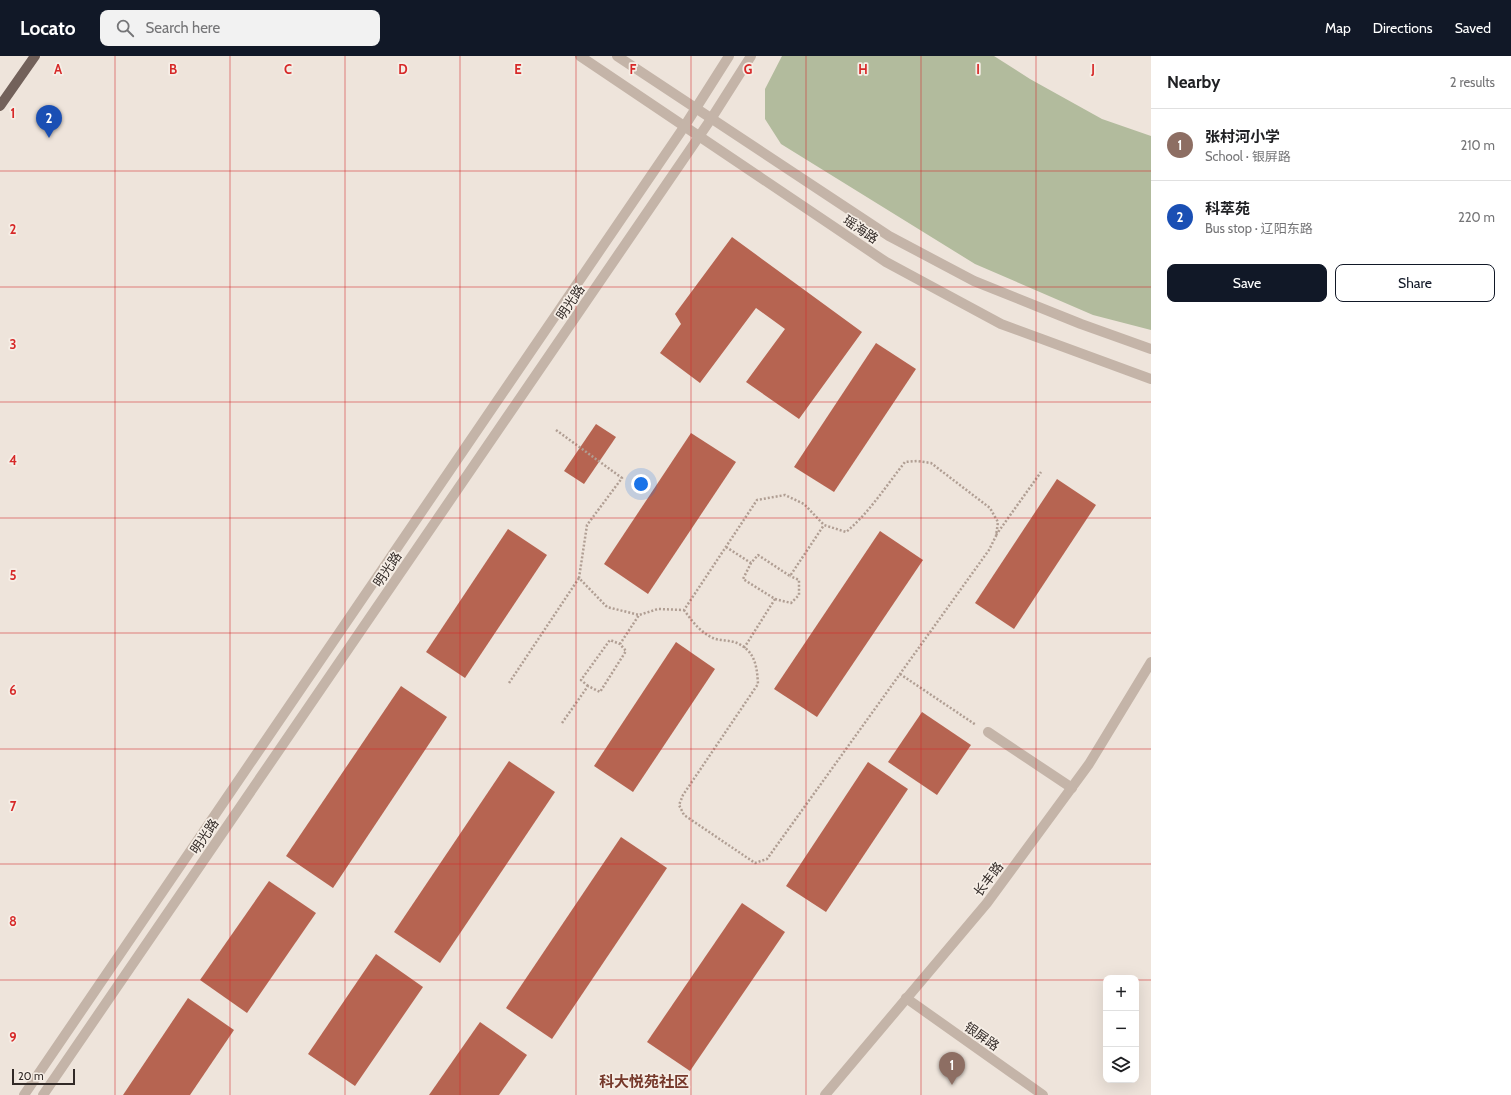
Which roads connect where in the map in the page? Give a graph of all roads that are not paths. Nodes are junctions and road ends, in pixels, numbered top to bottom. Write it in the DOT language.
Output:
graph roads {
  1 [pos="35,56"];
  2 [pos="580,56"];
  3 [pos="617,56"];
  4 [pos="729,56"];
  5 [pos="751,56"];
  6 [pos="0,106"];
  7 [pos="696,109"];
  8 [pos="711,119"];
  9 [pos="684,126"];
  10 [pos="699,136"];
  11 [pos="1151,349"];
  12 [pos="1151,379"];
  13 [pos="1151,662"];
  14 [pos="988,732"];
  15 [pos="1072,788"];
  16 [pos="906,998"];
  17 [pos="24,1095"];
  18 [pos="42,1095"];
  19 [pos="825,1095"];
  20 [pos="1043,1095"];
  1 -- 6 [label="main road"];
  2 -- 9 [label="street, 瑶海路"];
  3 -- 7 [label="street, 瑶海路"];
  4 -- 7 [label="street, 明光路"];
  5 -- 8 [label="street, 明光路"];
  7 -- 8 [label="street, 瑶海路"];
  7 -- 9 [label="street, 明光路"];
  8 -- 10 [label="street, 明光路"];
  8 -- 11 [label="street, 瑶海路"];
  9 -- 10 [label="street, 瑶海路"];
  9 -- 17 [label="street, 明光路"];
  10 -- 12 [label="street, 瑶海路"];
  10 -- 18 [label="street, 明光路"];
  13 -- 15 [label="street, 长丰路"];
  14 -- 15 [label="street"];
  15 -- 16 [label="street, 长丰路"];
  16 -- 19 [label="street, 长丰路"];
  16 -- 20 [label="street, 银屏路"];
}
